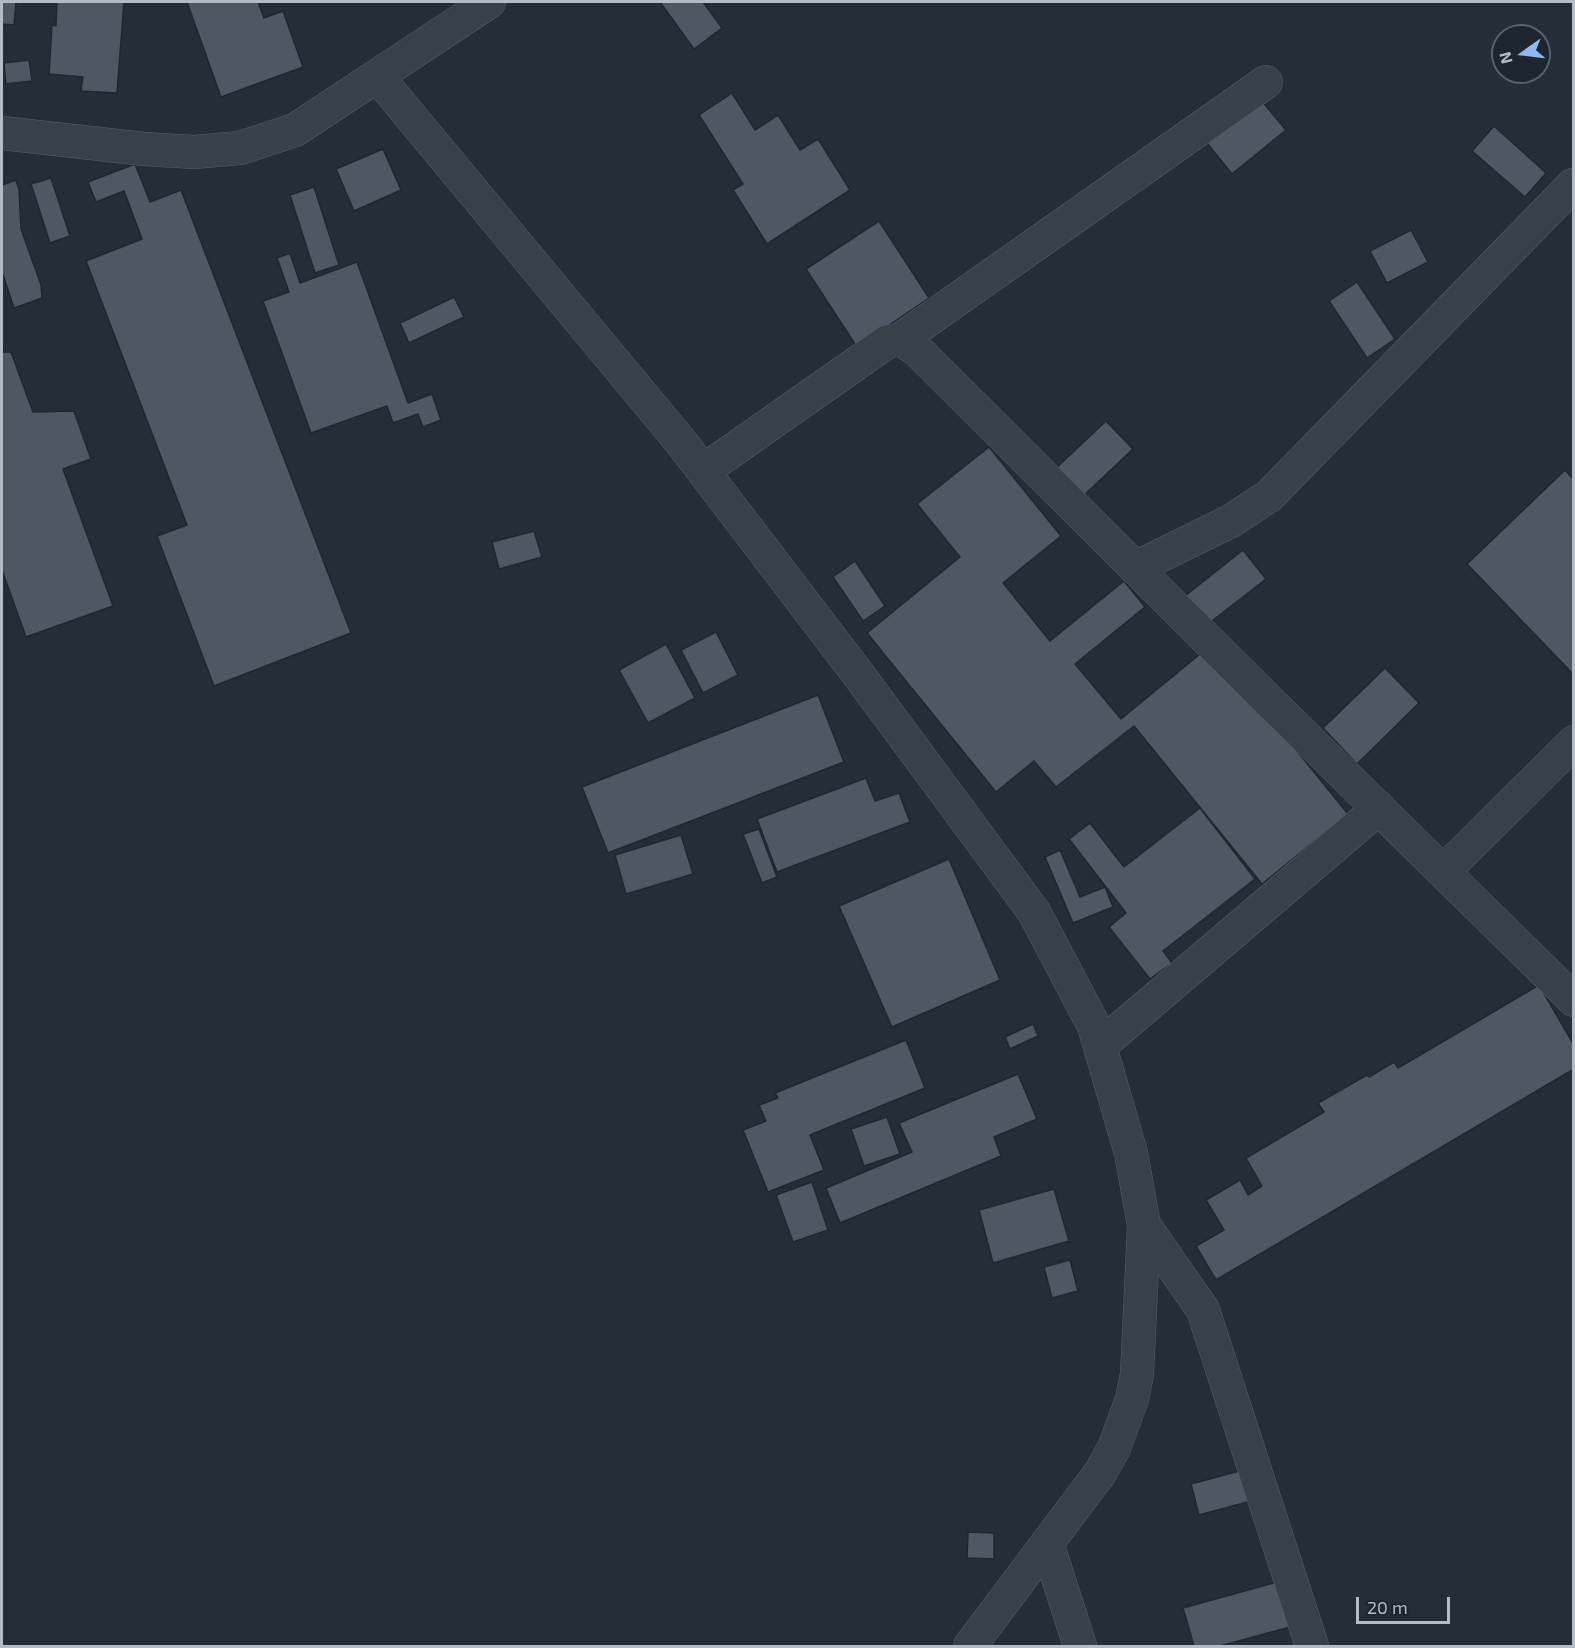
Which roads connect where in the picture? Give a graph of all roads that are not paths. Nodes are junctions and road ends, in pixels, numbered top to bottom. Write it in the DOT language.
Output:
graph roads {
  1 [pos="489,2"];
  2 [pos="377,76"];
  3 [pos="1266,82"];
  4 [pos="2,133"];
  5 [pos="1573,185"];
  6 [pos="901,339"];
  7 [pos="703,471"];
  8 [pos="1135,568"];
  9 [pos="1574,741"];
  10 [pos="1379,808"];
  11 [pos="1444,871"];
  12 [pos="1574,1000"];
  13 [pos="1100,1046"];
  14 [pos="1144,1225"];
  15 [pos="1047,1543"];
  16 [pos="970,1647"];
  17 [pos="1080,1647"];
  18 [pos="1312,1647"];
  1 -- 2 [label="street"];
  2 -- 4 [label="street"];
  2 -- 7 [label="street"];
  3 -- 6 [label="street"];
  5 -- 8 [label="street"];
  6 -- 7 [label="street"];
  6 -- 8 [label="street"];
  7 -- 13 [label="street"];
  8 -- 10 [label="street"];
  9 -- 11 [label="street"];
  10 -- 11 [label="street"];
  10 -- 13 [label="street"];
  11 -- 12 [label="street"];
  13 -- 14 [label="street"];
  14 -- 15 [label="street"];
  14 -- 18 [label="street"];
  15 -- 16 [label="street"];
  15 -- 17 [label="street"];
}
